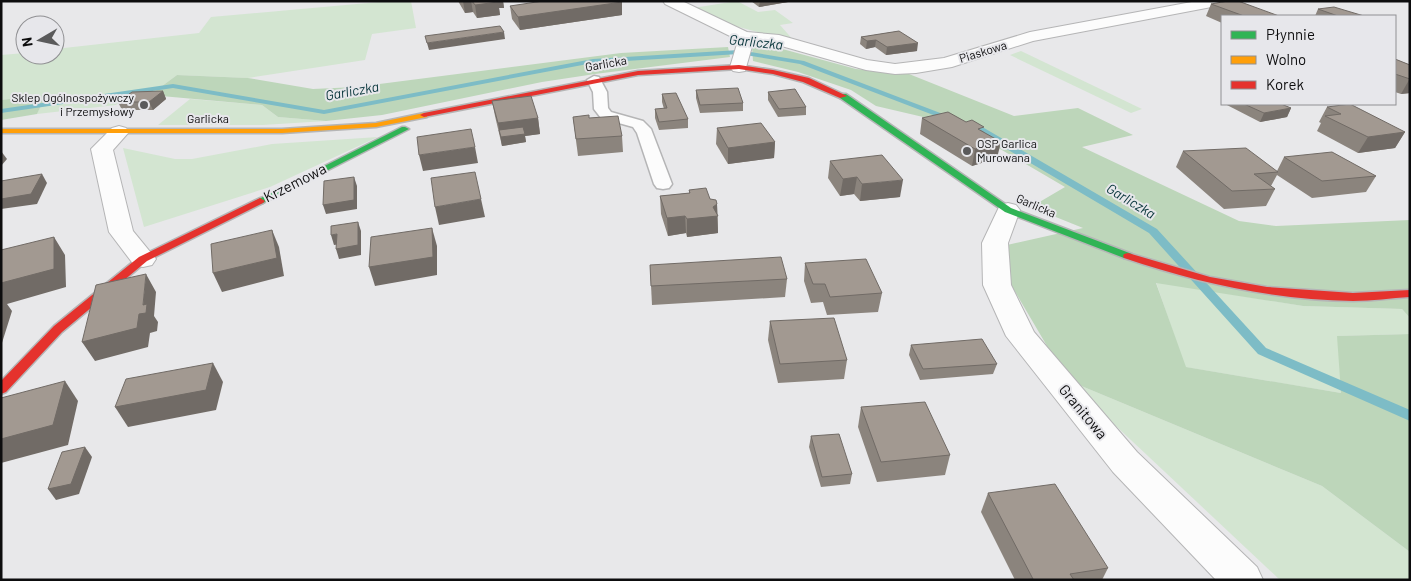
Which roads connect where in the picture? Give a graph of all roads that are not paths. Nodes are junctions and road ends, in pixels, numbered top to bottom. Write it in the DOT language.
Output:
graph roads {
  1 [pos="670,1"];
  2 [pos="1222,1"];
  3 [pos="742,52"];
  4 [pos="594,80"];
  5 [pos="448,110"];
  6 [pos="1,131"];
  7 [pos="119,132"];
  8 [pos="663,184"];
  9 [pos="1008,210"];
  10 [pos="144,259"];
  11 [pos="1410,293"];
  12 [pos="1,389"];
  13 [pos="1243,580"];
  1 -- 3 [label="street"];
  2 -- 3 [label="street, Piaskowa"];
  3 -- 4 [label="street, Garlicka"];
  3 -- 9 [label="street, Garlicka"];
  4 -- 5 [label="street, Garlicka"];
  4 -- 8 [label="lane"];
  5 -- 7 [label="street, Garlicka"];
  5 -- 10 [label="street, Krzemowa"];
  6 -- 7 [label="street, Garlicka"];
  7 -- 10 [label="street"];
  9 -- 11 [label="street, Garlicka"];
  9 -- 13 [label="street, Granitowa"];
  10 -- 12 [label="street, Krzemowa"];
}
